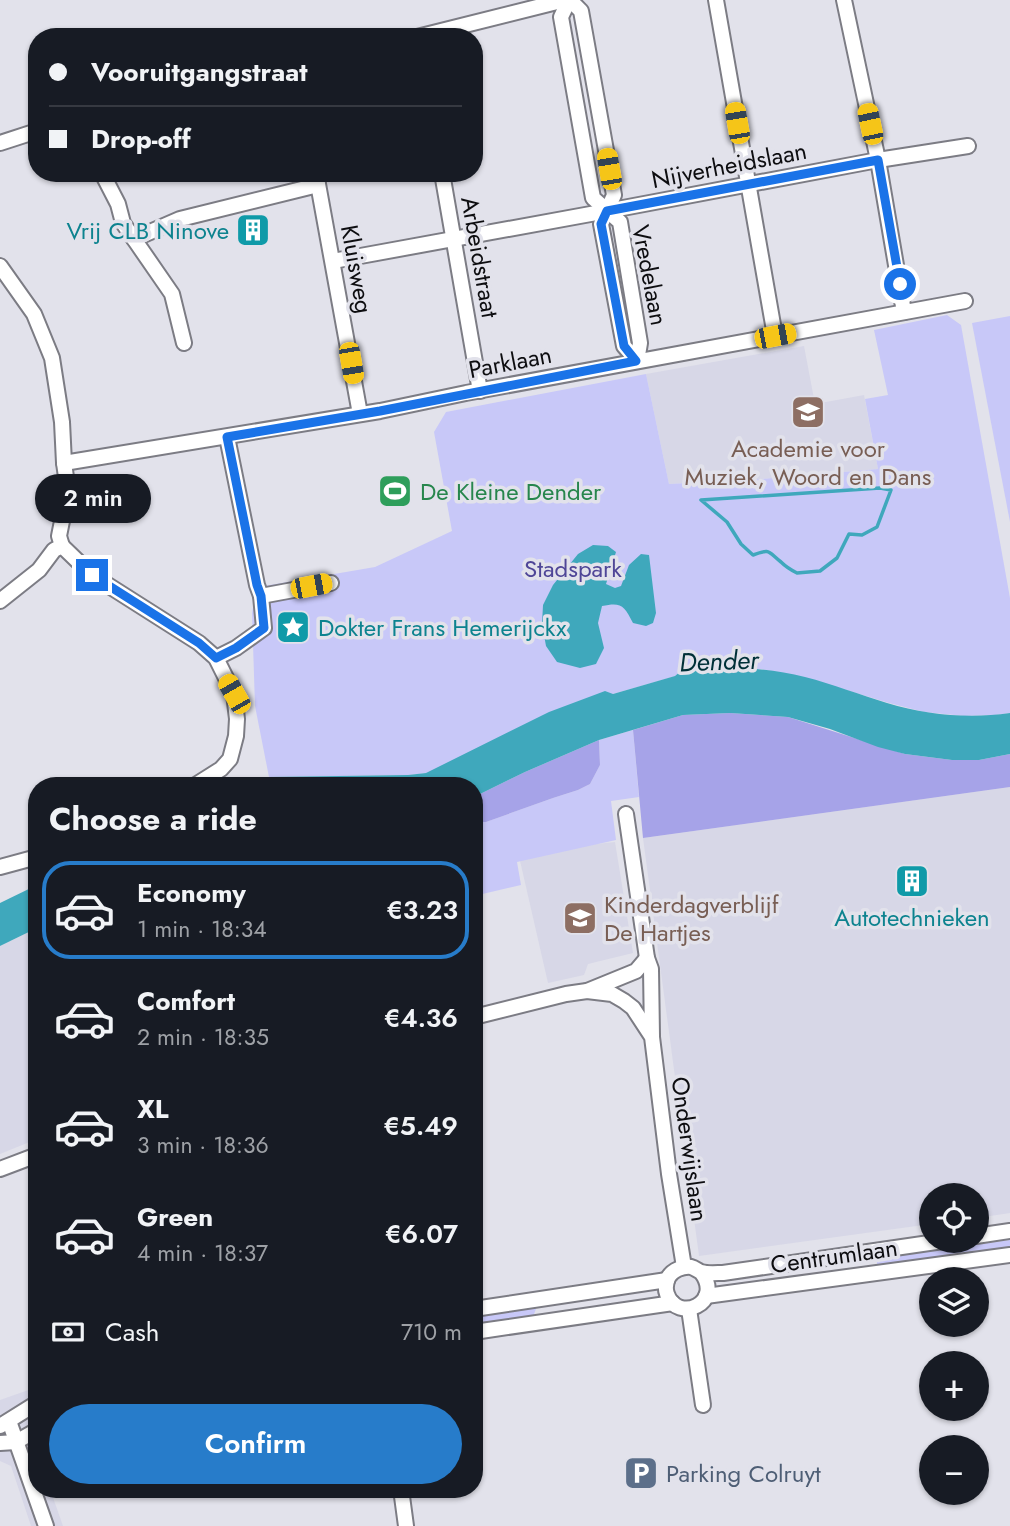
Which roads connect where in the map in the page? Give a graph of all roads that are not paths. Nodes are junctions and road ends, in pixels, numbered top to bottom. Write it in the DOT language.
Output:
graph roads {
  1 [pos="568,0"];
  2 [pos="716,0"];
  3 [pos="844,0"];
  4 [pos="454,28"];
  5 [pos="28,134"];
  6 [pos="0,144"];
  7 [pos="968,146"];
  8 [pos="878,160"];
  9 [pos="107,182"];
  10 [pos="307,182"];
  11 [pos="318,182"];
  12 [pos="444,182"];
  13 [pos="748,185"];
  14 [pos="607,211"];
  15 [pos="134,239"];
  16 [pos="454,239"];
  17 [pos="333,261"];
  18 [pos="0,266"];
  19 [pos="964,301"];
  20 [pos="904,312"];
  21 [pos="775,336"];
  22 [pos="184,343"];
  23 [pos="636,361"];
  24 [pos="480,391"];
  25 [pos="360,414"];
  26 [pos="227,437"];
  27 [pos="64,463"];
  28 [pos="62,546"];
  29 [pos="331,583"];
  30 [pos="261,596"];
  31 [pos="0,601"];
  32 [pos="216,658"];
  33 [pos="209,777"];
  34 [pos="626,814"];
  35 [pos="28,859"];
  36 [pos="0,867"];
  37 [pos="647,958"];
  38 [pos="587,990"];
  39 [pos="483,1015"];
  40 [pos="652,1037"];
  41 [pos="28,1158"];
  42 [pos="0,1169"];
  43 [pos="1010,1231"];
  44 [pos="989,1234"];
  45 [pos="919,1245"];
  46 [pos="854,1254"];
  47 [pos="1010,1255"];
  48 [pos="684,1267"];
  49 [pos="701,1272"];
  50 [pos="858,1276"];
  51 [pos="667,1280"];
  52 [pos="706,1296"];
  53 [pos="673,1303"];
  54 [pos="483,1308"];
  55 [pos="689,1309"];
  56 [pos="483,1331"];
  57 [pos="703,1405"];
  58 [pos="28,1408"];
  59 [pos="5,1424"];
  60 [pos="28,1435"];
  61 [pos="16,1442"];
  62 [pos="0,1443"];
  63 [pos="28,1474"];
  64 [pos="36,1498"];
  65 [pos="402,1498"];
  66 [pos="46,1526"];
  67 [pos="406,1526"];
  1 -- 4 [label="street"];
  1 -- 14 [label="street, Vredelaan"];
  1 -- 14 [label="street, Vredelaan"];
  2 -- 13 [label="street"];
  3 -- 8 [label="street"];
  5 -- 6 [label="street"];
  7 -- 8 [label="street, Nijverheidslaan"];
  8 -- 13 [label="street, Nijverheidslaan"];
  8 -- 20 [label="street"];
  9 -- 15 [label="street"];
  10 -- 15 [label="street"];
  11 -- 17 [label="street, Kluisweg"];
  12 -- 16 [label="street, Arbeidstraat"];
  13 -- 14 [label="street, Nijverheidslaan"];
  13 -- 21 [label="street"];
  14 -- 16 [label="street, Nijverheidslaan"];
  14 -- 23 [label="street, Vredelaan"];
  15 -- 22 [label="street"];
  16 -- 17 [label="street, Nijverheidslaan"];
  16 -- 24 [label="street, Arbeidstraat"];
  17 -- 25 [label="street, Kluisweg"];
  18 -- 27 [label="street"];
  19 -- 20 [label="street, Parklaan"];
  20 -- 21 [label="street, Parklaan"];
  21 -- 23 [label="street, Parklaan"];
  23 -- 24 [label="street, Parklaan"];
  24 -- 25 [label="street, Parklaan"];
  25 -- 26 [label="street, Parklaan"];
  26 -- 27 [label="street, Parklaan"];
  26 -- 30 [label="street"];
  27 -- 28 [label="street"];
  28 -- 31 [label="street"];
  28 -- 32 [label="street"];
  29 -- 30 [label="street"];
  30 -- 32 [label="street"];
  32 -- 33 [label="street"];
  34 -- 37 [label="street, Onderwijslaan"];
  35 -- 36 [label="street"];
  37 -- 38 [label="street, Onderwijslaan"];
  37 -- 40 [label="street, Onderwijslaan"];
  38 -- 39 [label="street, Onderwijslaan"];
  38 -- 40 [label="street, Onderwijslaan"];
  40 -- 48 [label="street, Onderwijslaan"];
  41 -- 42 [label="street"];
  43 -- 44 [label="street"];
  45 -- 46 [label="street, Centrumlaan"];
  46 -- 49 [label="street, Centrumlaan"];
  46 -- 50 [label="street"];
  47 -- 50 [label="street, Centrumlaan"];
  48 -- 49 [label="street, Centrumlaan"];
  48 -- 51 [label="street"];
  49 -- 52 [label="street"];
  50 -- 52 [label="street, Centrumlaan"];
  51 -- 53 [label="street"];
  51 -- 54 [label="street"];
  52 -- 55 [label="street, Centrumlaan"];
  53 -- 55 [label="street"];
  53 -- 56 [label="street"];
  55 -- 57 [label="street"];
  58 -- 59 [label="street"];
  59 -- 61 [label="street"];
  60 -- 61 [label="street"];
  61 -- 62 [label="street"];
  61 -- 63 [label="street"];
  64 -- 66 [label="street"];
  65 -- 67 [label="street"];
}
